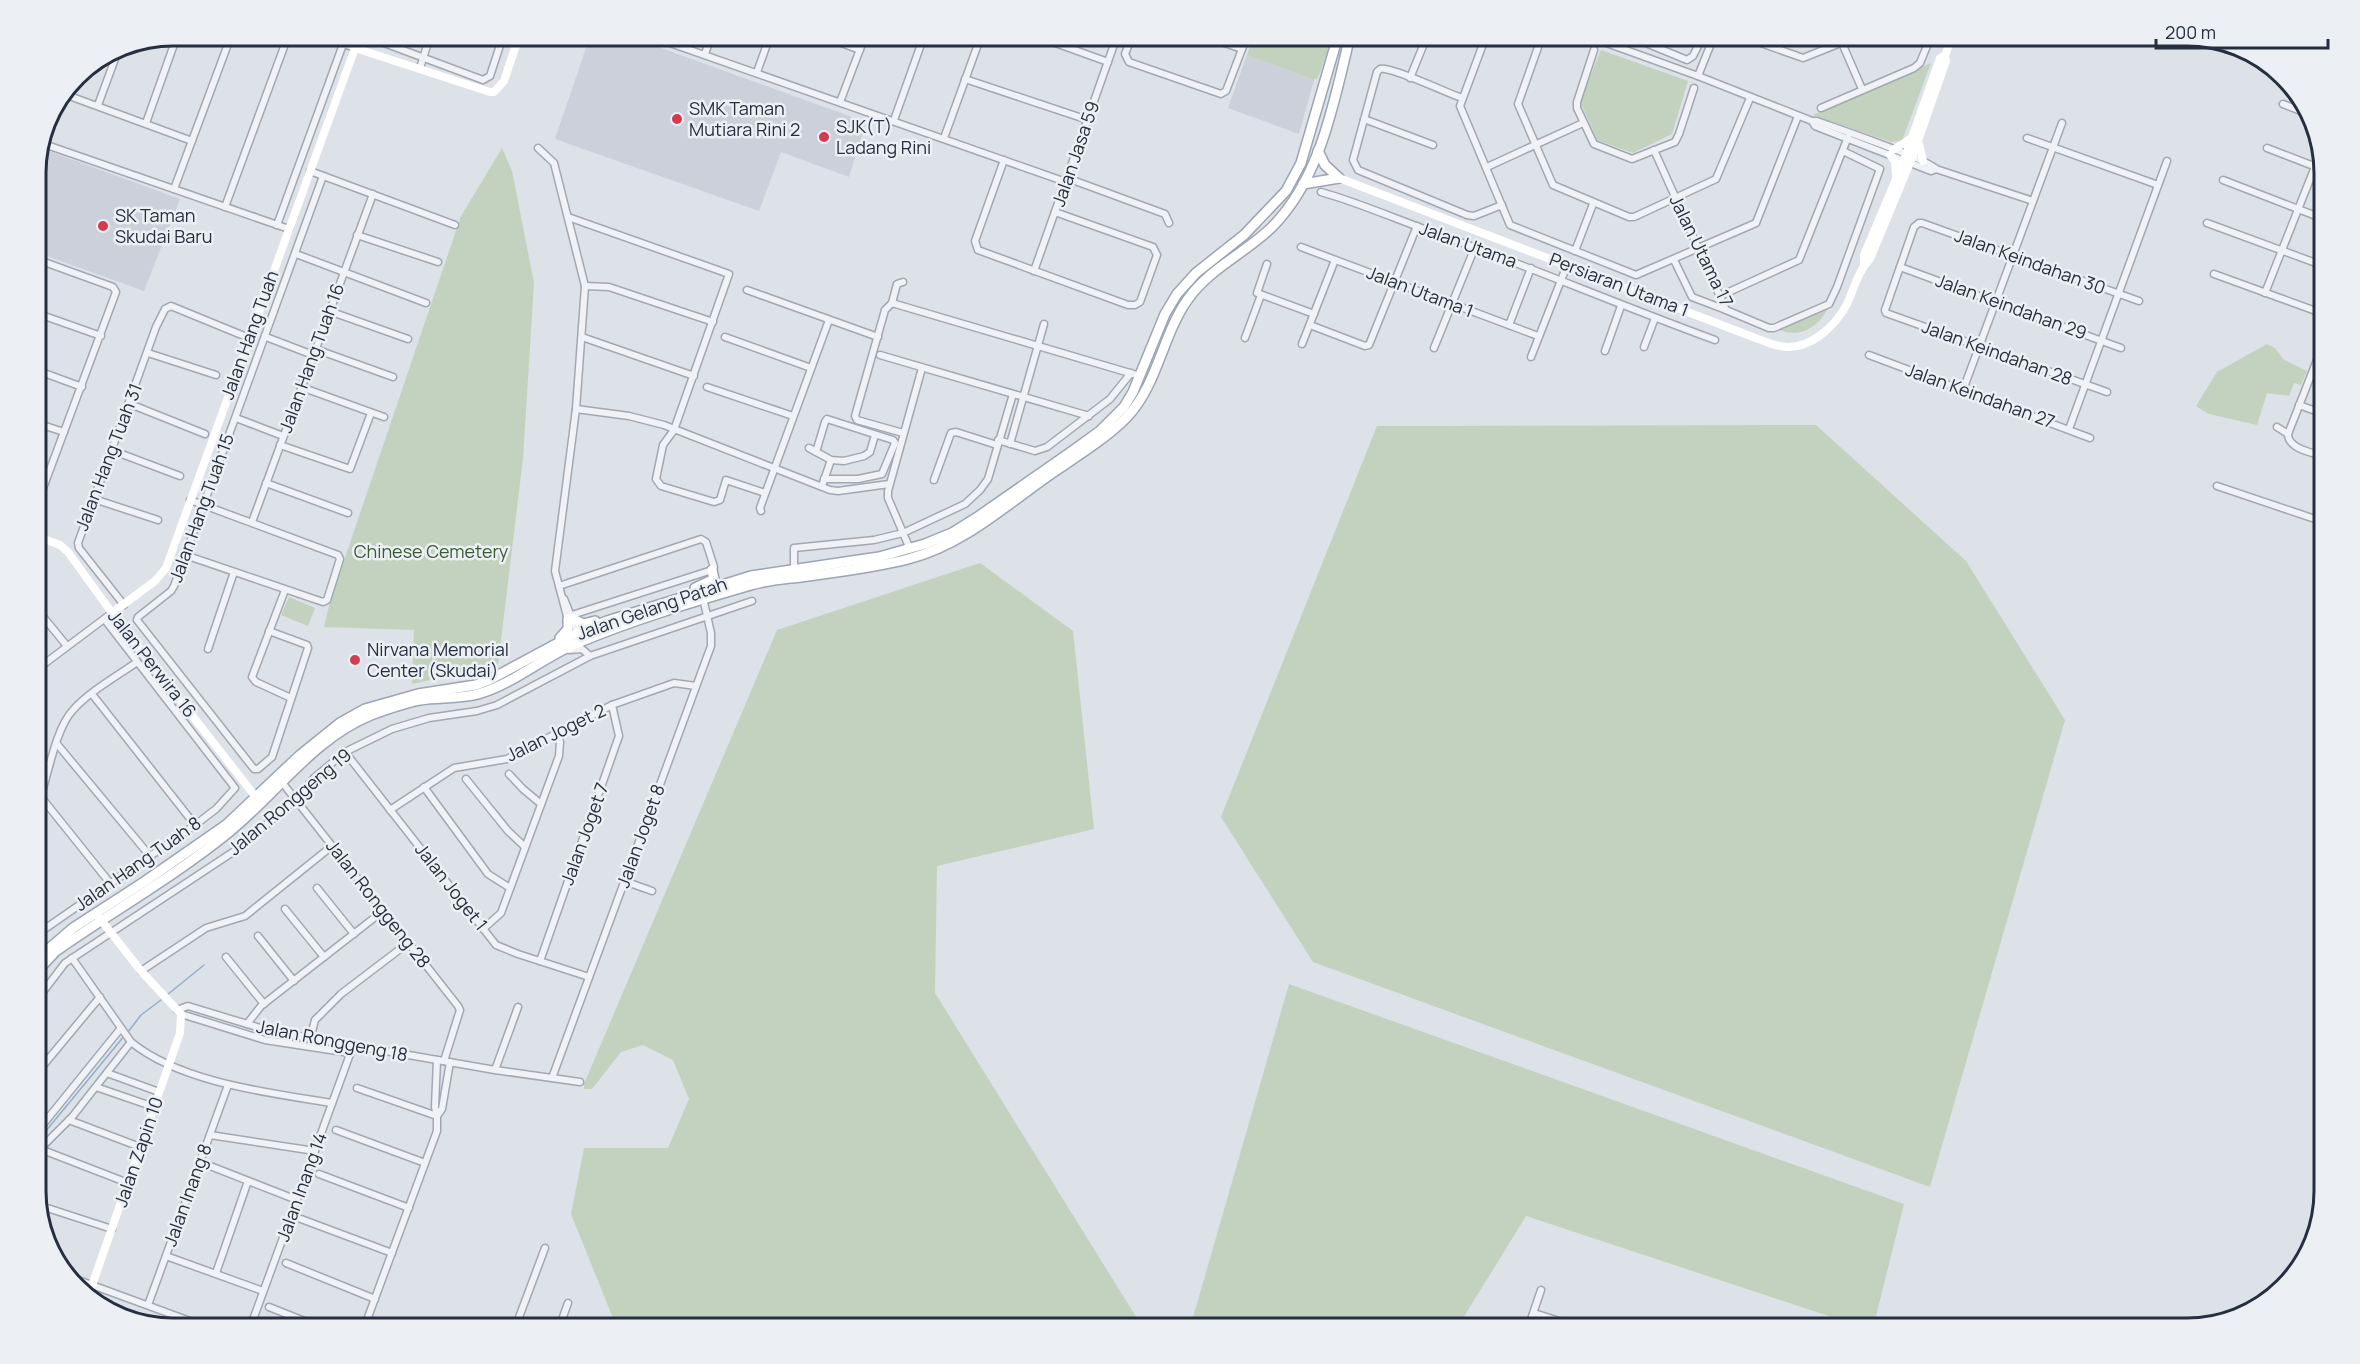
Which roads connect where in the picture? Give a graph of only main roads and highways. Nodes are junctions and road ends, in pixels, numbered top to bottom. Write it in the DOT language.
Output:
graph roads {
  1 [pos="1347,46"];
  2 [pos="1335,47"];
  3 [pos="1318,151"];
  4 [pos="1303,184"];
  5 [pos="947,544"];
  6 [pos="910,549"];
  7 [pos="880,565"];
  8 [pos="712,570"];
  9 [pos="702,595"];
  10 [pos="665,602"];
  11 [pos="627,615"];
  12 [pos="577,638"];
  13 [pos="551,651"];
  14 [pos="99,917"];
  15 [pos="47,950"];
  16 [pos="47,960"];
  1 -- 3 [label="main road"];
  2 -- 6 [label="main road"];
  3 -- 4 [label="main road"];
  3 -- 4 [label="main road"];
  4 -- 5 [label="main road"];
  5 -- 6 [label="main road"];
  5 -- 7 [label="main road, Jalan Gelang Patah"];
  6 -- 7 [label="main road"];
  6 -- 9 [label="main road, Jalan Gelang Patah"];
  7 -- 9 [label="main road, Jalan Gelang Patah"];
  8 -- 10 [label="main road"];
  9 -- 10 [label="main road, Jalan Gelang Patah"];
  9 -- 12 [label="main road, Jalan Gelang Patah"];
  10 -- 11 [label="main road, Jalan Gelang Patah"];
  11 -- 12 [label="main road, Jalan Gelang Patah"];
  11 -- 13 [label="main road"];
  12 -- 13 [label="main road, Jalan Gelang Patah"];
  13 -- 14 [label="main road, Jalan Gelang Patah"];
  14 -- 15 [label="main road"];
  14 -- 16 [label="main road"];
}
